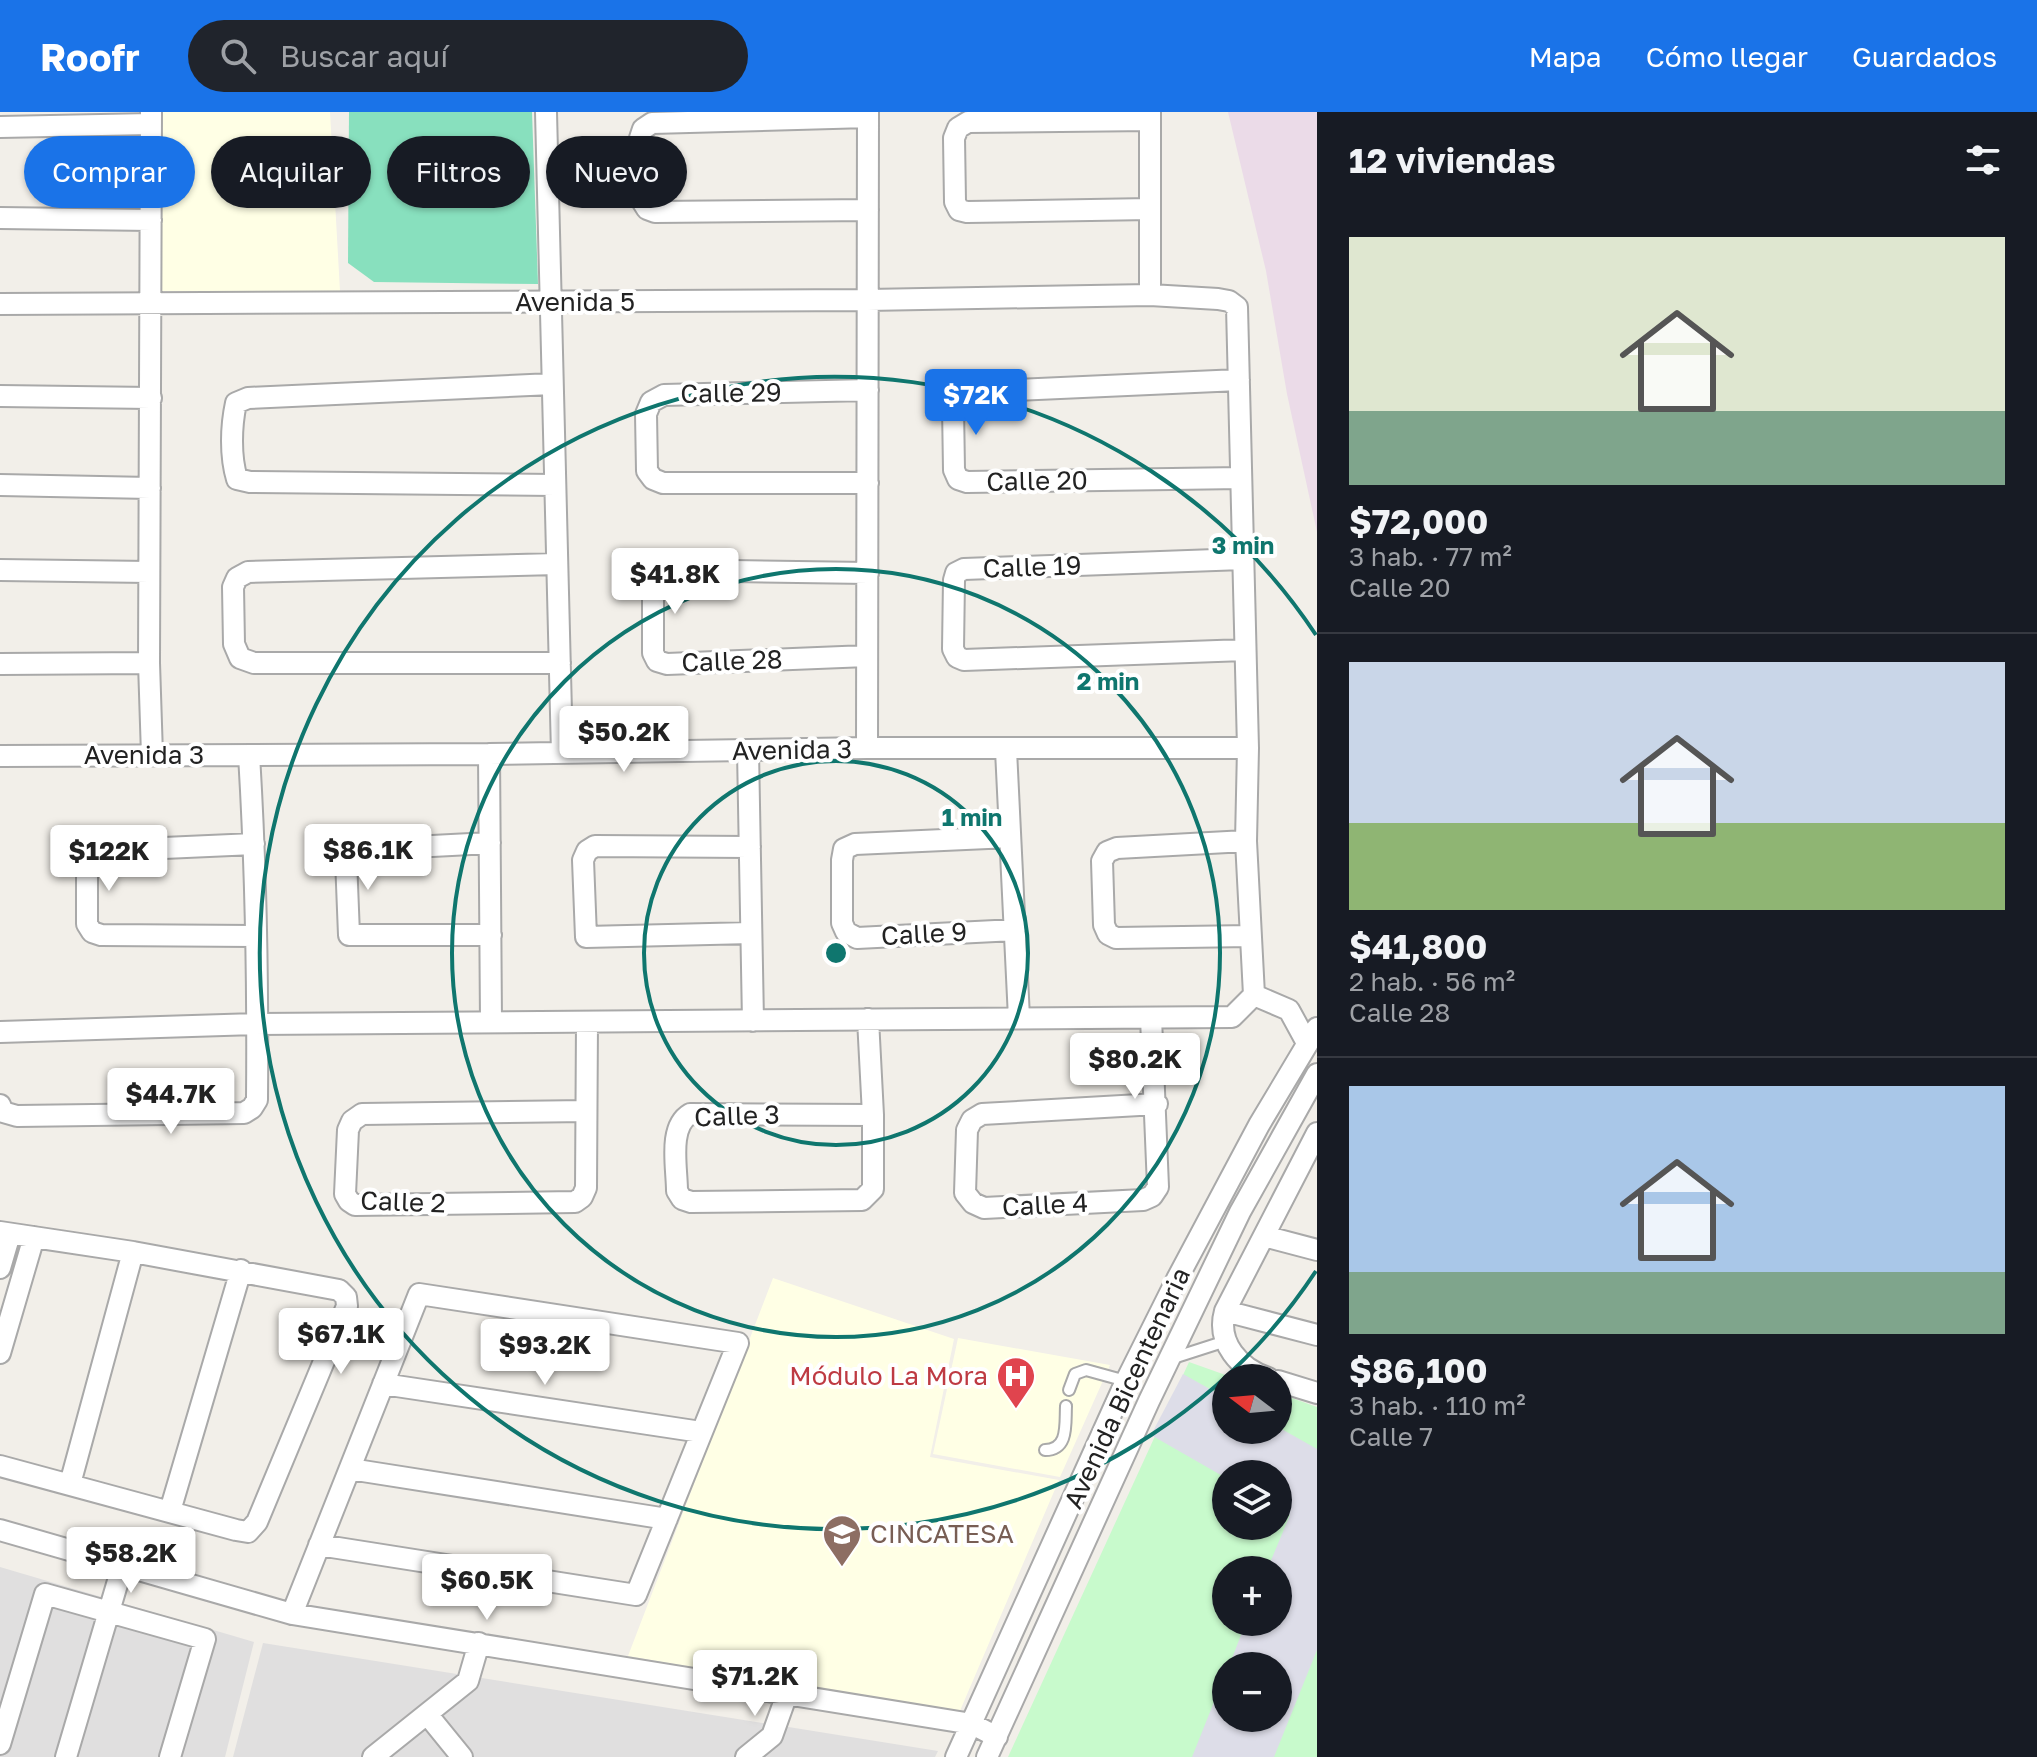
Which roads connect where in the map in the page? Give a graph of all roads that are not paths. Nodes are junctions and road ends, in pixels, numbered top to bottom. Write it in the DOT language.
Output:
graph roads {
  1 [pos="546,112"];
  2 [pos="868,114"];
  3 [pos="1150,116"];
  4 [pos="151,118"];
  5 [pos="0,127"];
  6 [pos="1150,209"];
  7 [pos="868,210"];
  8 [pos="0,218"];
  9 [pos="151,220"];
  10 [pos="1150,295"];
  11 [pos="868,300"];
  12 [pos="151,302"];
  13 [pos="550,302"];
  14 [pos="0,304"];
  15 [pos="1239,380"];
  16 [pos="552,384"];
  17 [pos="868,390"];
  18 [pos="0,396"];
  19 [pos="151,398"];
  20 [pos="1241,478"];
  21 [pos="868,483"];
  22 [pos="0,485"];
  23 [pos="555,485"];
  24 [pos="150,488"];
  25 [pos="1243,559"];
  26 [pos="557,564"];
  27 [pos="0,570"];
  28 [pos="149,572"];
  29 [pos="868,573"];
  30 [pos="1245,650"];
  31 [pos="867,656"];
  32 [pos="149,663"];
  33 [pos="560,663"];
  34 [pos="0,664"];
  35 [pos="867,748"];
  36 [pos="1248,748"];
  37 [pos="1006,750"];
  38 [pos="748,751"];
  39 [pos="562,753"];
  40 [pos="489,754"];
  41 [pos="152,755"];
  42 [pos="249,755"];
  43 [pos="0,756"];
  44 [pos="1010,837"];
  45 [pos="1246,841"];
  46 [pos="490,843"];
  47 [pos="254,844"];
  48 [pos="750,847"];
  49 [pos="1015,930"];
  50 [pos="751,933"];
  51 [pos="491,935"];
  52 [pos="255,936"];
  53 [pos="1250,936"];
  54 [pos="1254,995"];
  55 [pos="1019,1018"];
  56 [pos="1151,1018"];
  57 [pos="868,1019"];
  58 [pos="753,1021"];
  59 [pos="491,1022"];
  60 [pos="587,1022"];
  61 [pos="257,1024"];
  62 [pos="0,1032"];
  63 [pos="1312,1036"];
  64 [pos="1317,1074"];
  65 [pos="1157,1104"];
  66 [pos="0,1105"];
  67 [pos="586,1111"];
  68 [pos="873,1115"];
  69 [pos="1317,1133"];
  70 [pos="1272,1155"];
  71 [pos="1309,1164"];
  72 [pos="5,1233"];
  73 [pos="1264,1236"];
  74 [pos="34,1237"];
  75 [pos="1317,1250"];
  76 [pos="133,1252"];
  77 [pos="0,1268"];
  78 [pos="241,1270"];
  79 [pos="1225,1311"];
  80 [pos="1317,1335"];
  81 [pos="1226,1341"];
  82 [pos="0,1353"];
  83 [pos="1170,1359"];
  84 [pos="1243,1364"];
  85 [pos="1126,1381"];
  86 [pos="383,1384"];
  87 [pos="1292,1385"];
  88 [pos="1069,1390"];
  89 [pos="1317,1393"];
  90 [pos="1066,1406"];
  91 [pos="701,1432"];
  92 [pos="1045,1450"];
  93 [pos="0,1466"];
  94 [pos="350,1469"];
  95 [pos="70,1484"];
  96 [pos="170,1511"];
  97 [pos="667,1519"];
  98 [pos="0,1530"];
  99 [pos="319,1545"];
  100 [pos="123,1564"];
  101 [pos="108,1611"];
  102 [pos="292,1614"];
  103 [pos="479,1643"];
  104 [pos="787,1694"];
  105 [pos="427,1714"];
  106 [pos="972,1724"];
  107 [pos="997,1737"];
  108 [pos="0,1744"];
  109 [pos="66,1757"];
  110 [pos="170,1757"];
  111 [pos="373,1757"];
  112 [pos="462,1757"];
  113 [pos="746,1757"];
  114 [pos="956,1757"];
  115 [pos="987,1757"];
  1 -- 13 [label="street"];
  2 -- 7 [label="street"];
  2 -- 7 [label="street"];
  3 -- 6 [label="street"];
  3 -- 6 [label="street"];
  4 -- 5 [label="street"];
  4 -- 9 [label="street"];
  6 -- 10 [label="street"];
  7 -- 11 [label="street"];
  8 -- 9 [label="street"];
  9 -- 12 [label="street"];
  10 -- 11 [label="street, Avenida 5"];
  10 -- 15 [label="street, Avenida 5"];
  11 -- 13 [label="street, Avenida 5"];
  11 -- 17 [label="street"];
  12 -- 13 [label="street, Avenida 5"];
  12 -- 14 [label="street, Avenida 5"];
  12 -- 19 [label="street"];
  13 -- 16 [label="street"];
  15 -- 20 [label="street"];
  15 -- 20 [label="street, Calle 20"];
  16 -- 23 [label="street"];
  16 -- 23 [label="street"];
  17 -- 21 [label="street"];
  17 -- 21 [label="street, Calle 29"];
  18 -- 19 [label="street"];
  19 -- 24 [label="street"];
  20 -- 25 [label="street"];
  21 -- 29 [label="street"];
  22 -- 24 [label="street"];
  23 -- 26 [label="street"];
  24 -- 28 [label="street"];
  25 -- 30 [label="street"];
  25 -- 30 [label="street, Calle 19"];
  26 -- 33 [label="street"];
  26 -- 33 [label="street"];
  27 -- 28 [label="street"];
  28 -- 32 [label="street"];
  29 -- 31 [label="street"];
  29 -- 31 [label="street, Calle 28"];
  30 -- 36 [label="street"];
  31 -- 35 [label="street"];
  32 -- 34 [label="street"];
  32 -- 41 [label="street"];
  33 -- 39 [label="street"];
  35 -- 37 [label="street, Avenida 3"];
  35 -- 38 [label="street, Avenida 3"];
  36 -- 37 [label="street, Avenida 3"];
  36 -- 45 [label="street"];
  37 -- 44 [label="street"];
  38 -- 39 [label="street, Avenida 3"];
  38 -- 48 [label="street"];
  39 -- 40 [label="street, Avenida 3"];
  40 -- 42 [label="street, Avenida 3"];
  40 -- 46 [label="street"];
  41 -- 42 [label="street, Avenida 3"];
  41 -- 43 [label="street, Avenida 3"];
  42 -- 47 [label="street"];
  44 -- 49 [label="street"];
  44 -- 49 [label="street, Calle 9"];
  45 -- 53 [label="street"];
  45 -- 53 [label="street"];
  46 -- 51 [label="street"];
  46 -- 51 [label="street"];
  47 -- 52 [label="street"];
  47 -- 52 [label="street"];
  48 -- 50 [label="street"];
  48 -- 50 [label="street"];
  49 -- 55 [label="street"];
  50 -- 58 [label="street"];
  51 -- 59 [label="street"];
  52 -- 61 [label="street"];
  53 -- 54 [label="street"];
  54 -- 56 [label="street"];
  54 -- 63 [label="street"];
  55 -- 56 [label="street"];
  55 -- 57 [label="street"];
  56 -- 65 [label="street"];
  57 -- 58 [label="street"];
  57 -- 68 [label="street"];
  58 -- 60 [label="street"];
  59 -- 60 [label="street"];
  59 -- 61 [label="street"];
  60 -- 67 [label="street"];
  61 -- 62 [label="street"];
  61 -- 66 [label="street"];
  63 -- 85 [label="street, Avenida Bicentenaria"];
  64 -- 70 [label="street, Avenida Bicentenaria"];
  65 -- 65 [label="street, Calle 4"];
  67 -- 67 [label="street, Calle 2"];
  68 -- 68 [label="street, Calle 3"];
  69 -- 71 [label="street"];
  70 -- 71 [label="street"];
  70 -- 83 [label="street, Avenida Bicentenaria"];
  71 -- 73 [label="street"];
  72 -- 74 [label="street"];
  72 -- 77 [label="street"];
  73 -- 75 [label="street"];
  73 -- 79 [label="street"];
  74 -- 76 [label="street"];
  74 -- 82 [label="street"];
  76 -- 78 [label="street"];
  76 -- 95 [label="street"];
  78 -- 96 [label="street"];
  78 -- 96 [label="street"];
  79 -- 80 [label="street"];
  79 -- 81 [label="street"];
  81 -- 83 [label="lane"];
  81 -- 84 [label="street"];
  83 -- 107 [label="street, Avenida Bicentenaria"];
  85 -- 88 [label="lane"];
  85 -- 106 [label="street, Avenida Bicentenaria"];
  86 -- 91 [label="street"];
  86 -- 91 [label="street"];
  86 -- 94 [label="street"];
  87 -- 89 [label="street"];
  90 -- 92 [label="lane"];
  91 -- 97 [label="street"];
  93 -- 95 [label="street"];
  94 -- 97 [label="street"];
  94 -- 99 [label="street"];
  95 -- 96 [label="street"];
  97 -- 99 [label="street"];
  98 -- 100 [label="street"];
  99 -- 102 [label="street"];
  100 -- 101 [label="street"];
  100 -- 102 [label="street"];
  101 -- 108 [label="street"];
  101 -- 109 [label="street"];
  101 -- 110 [label="street"];
  102 -- 103 [label="street"];
  103 -- 104 [label="street"];
  103 -- 105 [label="street"];
  104 -- 106 [label="street"];
  104 -- 113 [label="street"];
  105 -- 111 [label="street"];
  105 -- 112 [label="street"];
  106 -- 107 [label="street"];
  106 -- 114 [label="street, Avenida Bicentenaria"];
  107 -- 115 [label="street, Avenida Bicentenaria"];
}
